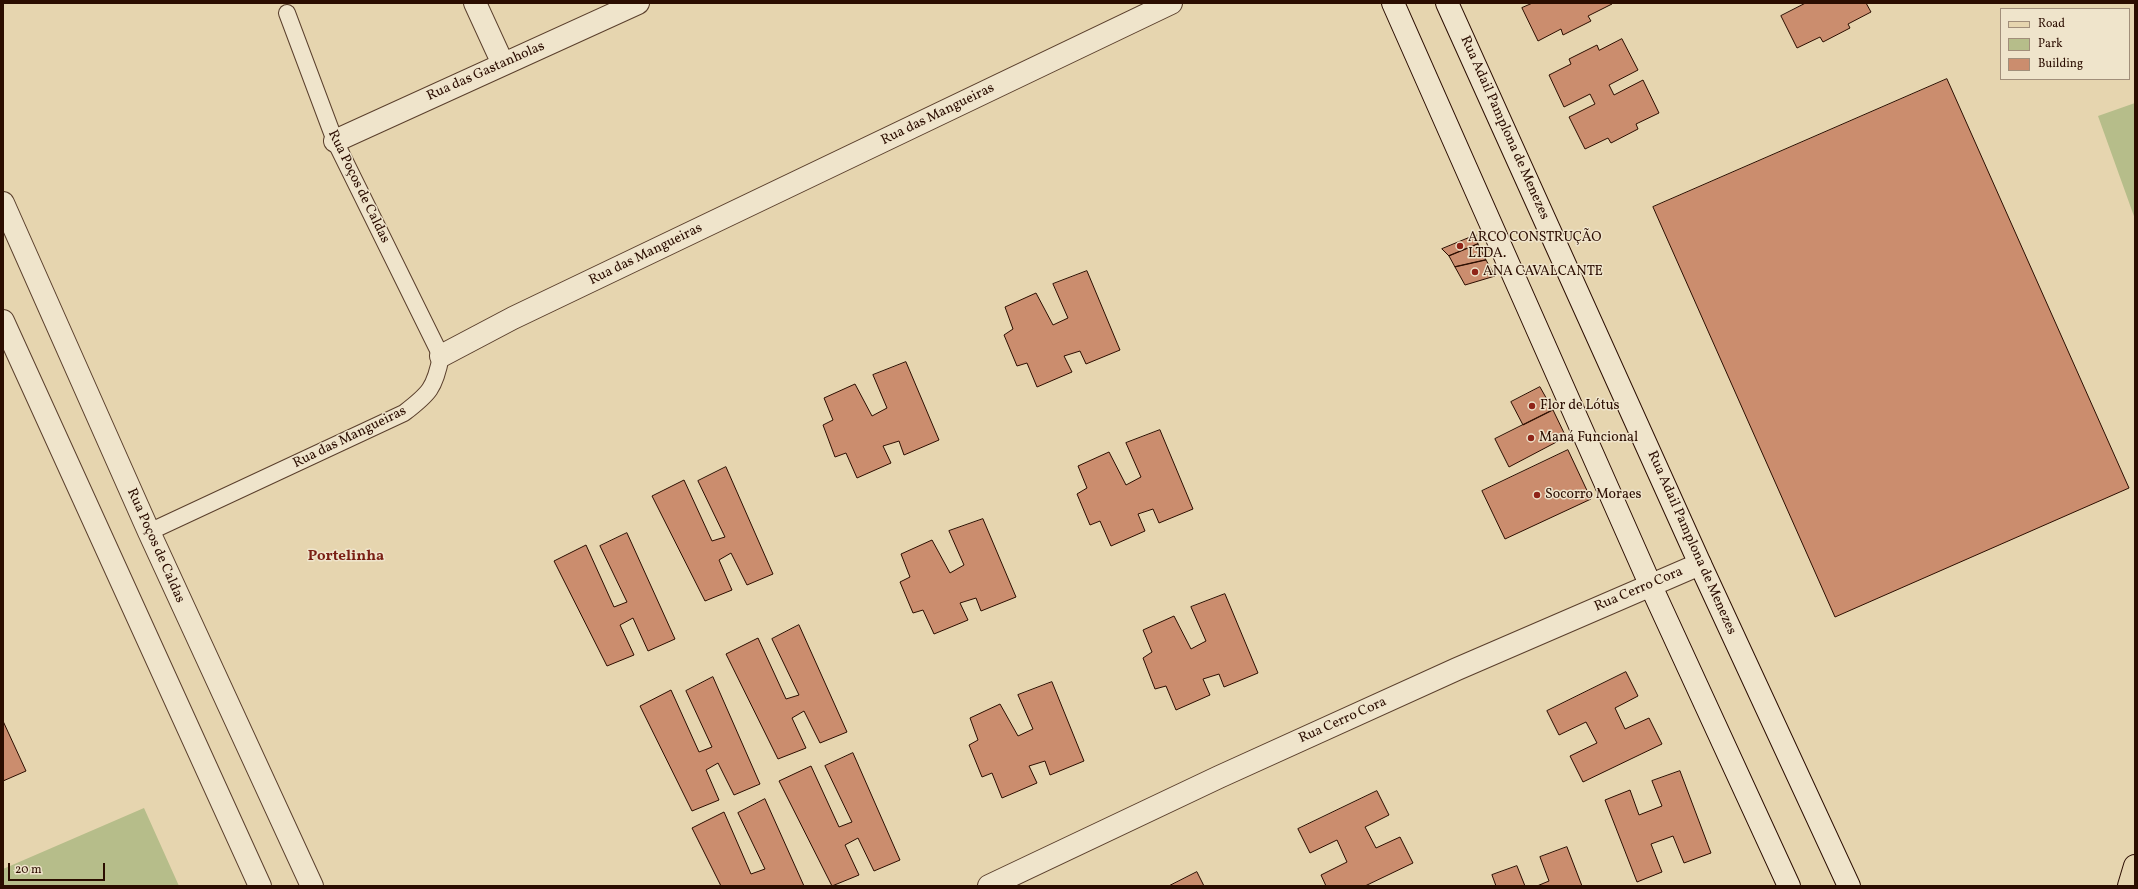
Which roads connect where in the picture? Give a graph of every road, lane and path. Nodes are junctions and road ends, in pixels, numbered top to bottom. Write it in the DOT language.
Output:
graph roads {
  1 [pos="475,3"];
  2 [pos="638,3"];
  3 [pos="1171,3"];
  4 [pos="1394,3"];
  5 [pos="1447,3"];
  6 [pos="287,13"];
  7 [pos="503,64"];
  8 [pos="335,141"];
  9 [pos="3,203"];
  10 [pos="3,320"];
  11 [pos="441,356"];
  12 [pos="149,532"];
  13 [pos="1700,564"];
  14 [pos="1650,584"];
  15 [pos="2135,866"];
  16 [pos="260,886"];
  17 [pos="312,886"];
  18 [pos="989,886"];
  19 [pos="1789,886"];
  20 [pos="1848,886"];
  21 [pos="2129,886"];
  1 -- 7 [label="street"];
  2 -- 7 [label="street, Rua das Gastanholas"];
  3 -- 11 [label="street, Rua das Mangueiras"];
  4 -- 14 [label="street"];
  5 -- 13 [label="street, Rua Adail Pamplona de Menezes"];
  6 -- 8 [label="lane, Rua Poços de Caldas"];
  7 -- 8 [label="street, Rua das Gastanholas"];
  8 -- 11 [label="lane, Rua Poços de Caldas"];
  9 -- 12 [label="street, Rua Poços de Caldas"];
  10 -- 16 [label="street"];
  11 -- 12 [label="lane, Rua das Mangueiras"];
  12 -- 17 [label="street, Rua Poços de Caldas"];
  13 -- 14 [label="street, Rua Cerro Cora"];
  13 -- 20 [label="street, Rua Adail Pamplona de Menezes"];
  14 -- 18 [label="street, Rua Cerro Cora"];
  14 -- 19 [label="street"];
  15 -- 21 [label="main road"];
}
